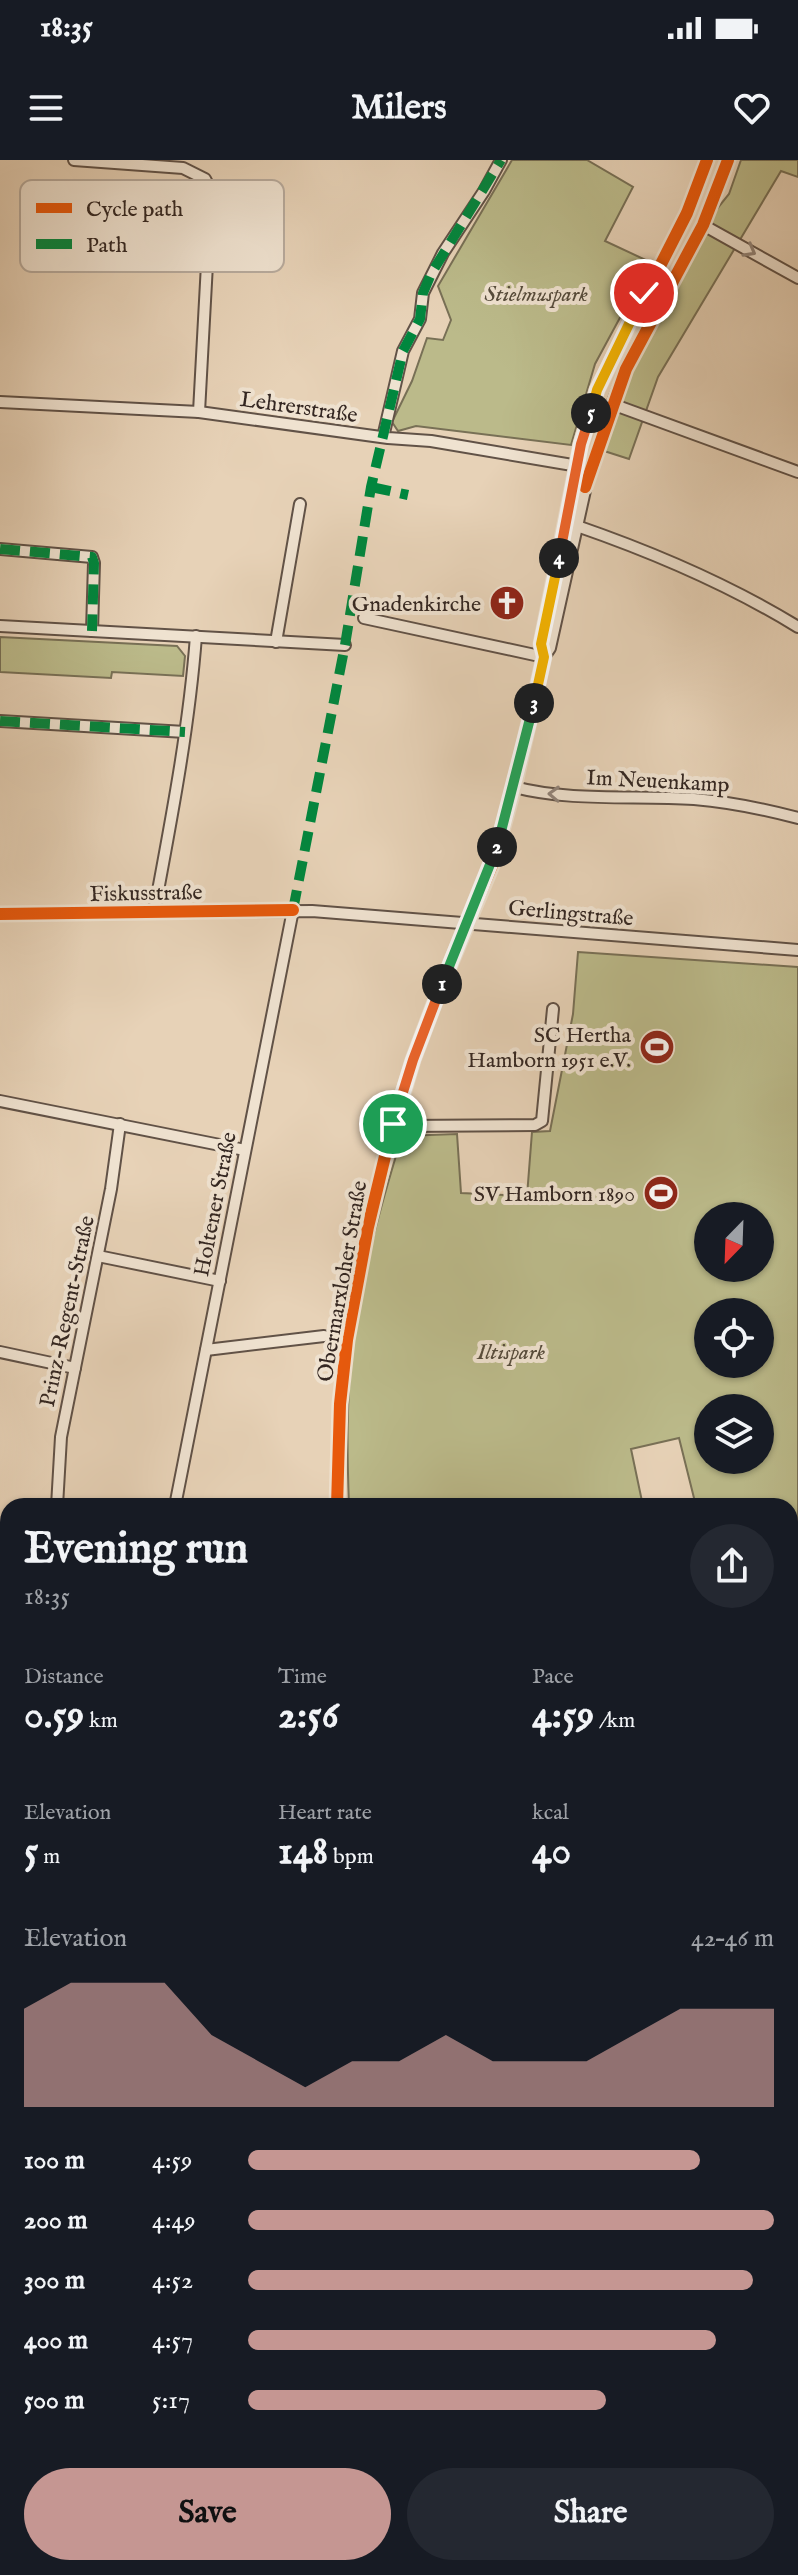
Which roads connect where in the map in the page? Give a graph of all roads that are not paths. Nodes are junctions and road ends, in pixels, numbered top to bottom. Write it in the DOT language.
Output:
graph roads {
  1 [pos="74,160"];
  2 [pos="501,160"];
  3 [pos="707,160"];
  4 [pos="728,160"];
  5 [pos="206,180"];
  6 [pos="703,225"];
  7 [pos="207,272"];
  8 [pos="798,278"];
  9 [pos="0,402"];
  10 [pos="612,404"];
  11 [pos="199,412"];
  12 [pos="383,437"];
  13 [pos="577,465"];
  14 [pos="590,468"];
  15 [pos="798,472"];
  16 [pos="300,504"];
  17 [pos="577,526"];
  18 [pos="0,549"];
  19 [pos="364,618"];
  20 [pos="0,626"];
  21 [pos="798,627"];
  22 [pos="92,631"];
  23 [pos="196,636"];
  24 [pos="276,642"];
  25 [pos="345,645"];
  26 [pos="544,657"];
  27 [pos="0,721"];
  28 [pos="185,732"];
  29 [pos="514,787"];
  30 [pos="798,818"];
  31 [pos="293,910"];
  32 [pos="154,912"];
  33 [pos="0,914"];
  34 [pos="468,923"];
  35 [pos="798,950"];
  36 [pos="553,1009"];
  37 [pos="1,1105"];
  38 [pos="120,1124"];
  39 [pos="393,1124"];
  40 [pos="245,1150"];
  41 [pos="98,1256"];
  42 [pos="220,1281"];
  43 [pos="324,1336"];
  44 [pos="206,1350"];
  45 [pos="0,1352"];
  46 [pos="75,1368"];
  47 [pos="57,1498"];
  48 [pos="177,1498"];
  49 [pos="337,1498"];
  1 -- 5 [label="street"];
  2 -- 12 [label="street"];
  3 -- 13 [label="street, Obermarxloher Straße"];
  4 -- 6 [label="street, Obermarxloher Straße"];
  6 -- 8 [label="street, one-way"];
  6 -- 10 [label="street, Obermarxloher Straße"];
  7 -- 11 [label="street"];
  9 -- 11 [label="street, Lehrerstraße"];
  10 -- 14 [label="street, Obermarxloher Straße"];
  10 -- 15 [label="street"];
  11 -- 12 [label="street, Lehrerstraße"];
  12 -- 13 [label="street, Lehrerstraße"];
  13 -- 14 [label="street, Lehrerstraße"];
  13 -- 26 [label="street, Obermarxloher Straße"];
  14 -- 17 [label="street, Obermarxloher Straße"];
  16 -- 24 [label="street"];
  17 -- 21 [label="street"];
  17 -- 26 [label="street, Obermarxloher Straße"];
  18 -- 22 [label="street"];
  19 -- 26 [label="street"];
  20 -- 22 [label="street"];
  22 -- 23 [label="street"];
  23 -- 24 [label="street"];
  23 -- 28 [label="street"];
  24 -- 25 [label="street"];
  26 -- 29 [label="street, Obermarxloher Straße"];
  27 -- 28 [label="street"];
  28 -- 32 [label="street"];
  30 -- 29 [label="street, Im Neuenkamp, one-way"];
  29 -- 34 [label="street, Obermarxloher Straße"];
  31 -- 32 [label="street, Fiskusstraße"];
  31 -- 34 [label="street, Gerlingstraße"];
  31 -- 40 [label="street, Holtener Straße"];
  32 -- 33 [label="street, Fiskusstraße"];
  34 -- 35 [label="street, Gerlingstraße"];
  34 -- 39 [label="street, Obermarxloher Straße"];
  36 -- 39 [label="street"];
  37 -- 38 [label="street"];
  38 -- 40 [label="street"];
  38 -- 41 [label="street, Prinz-Regent-Straße"];
  39 -- 49 [label="street, Obermarxloher Straße"];
  40 -- 42 [label="street, Holtener Straße"];
  41 -- 42 [label="street"];
  41 -- 46 [label="street, Prinz-Regent-Straße"];
  42 -- 44 [label="street, Holtener Straße"];
  43 -- 44 [label="street"];
  44 -- 48 [label="street, Holtener Straße"];
  45 -- 46 [label="street"];
  46 -- 47 [label="street, Prinz-Regent-Straße"];
}
